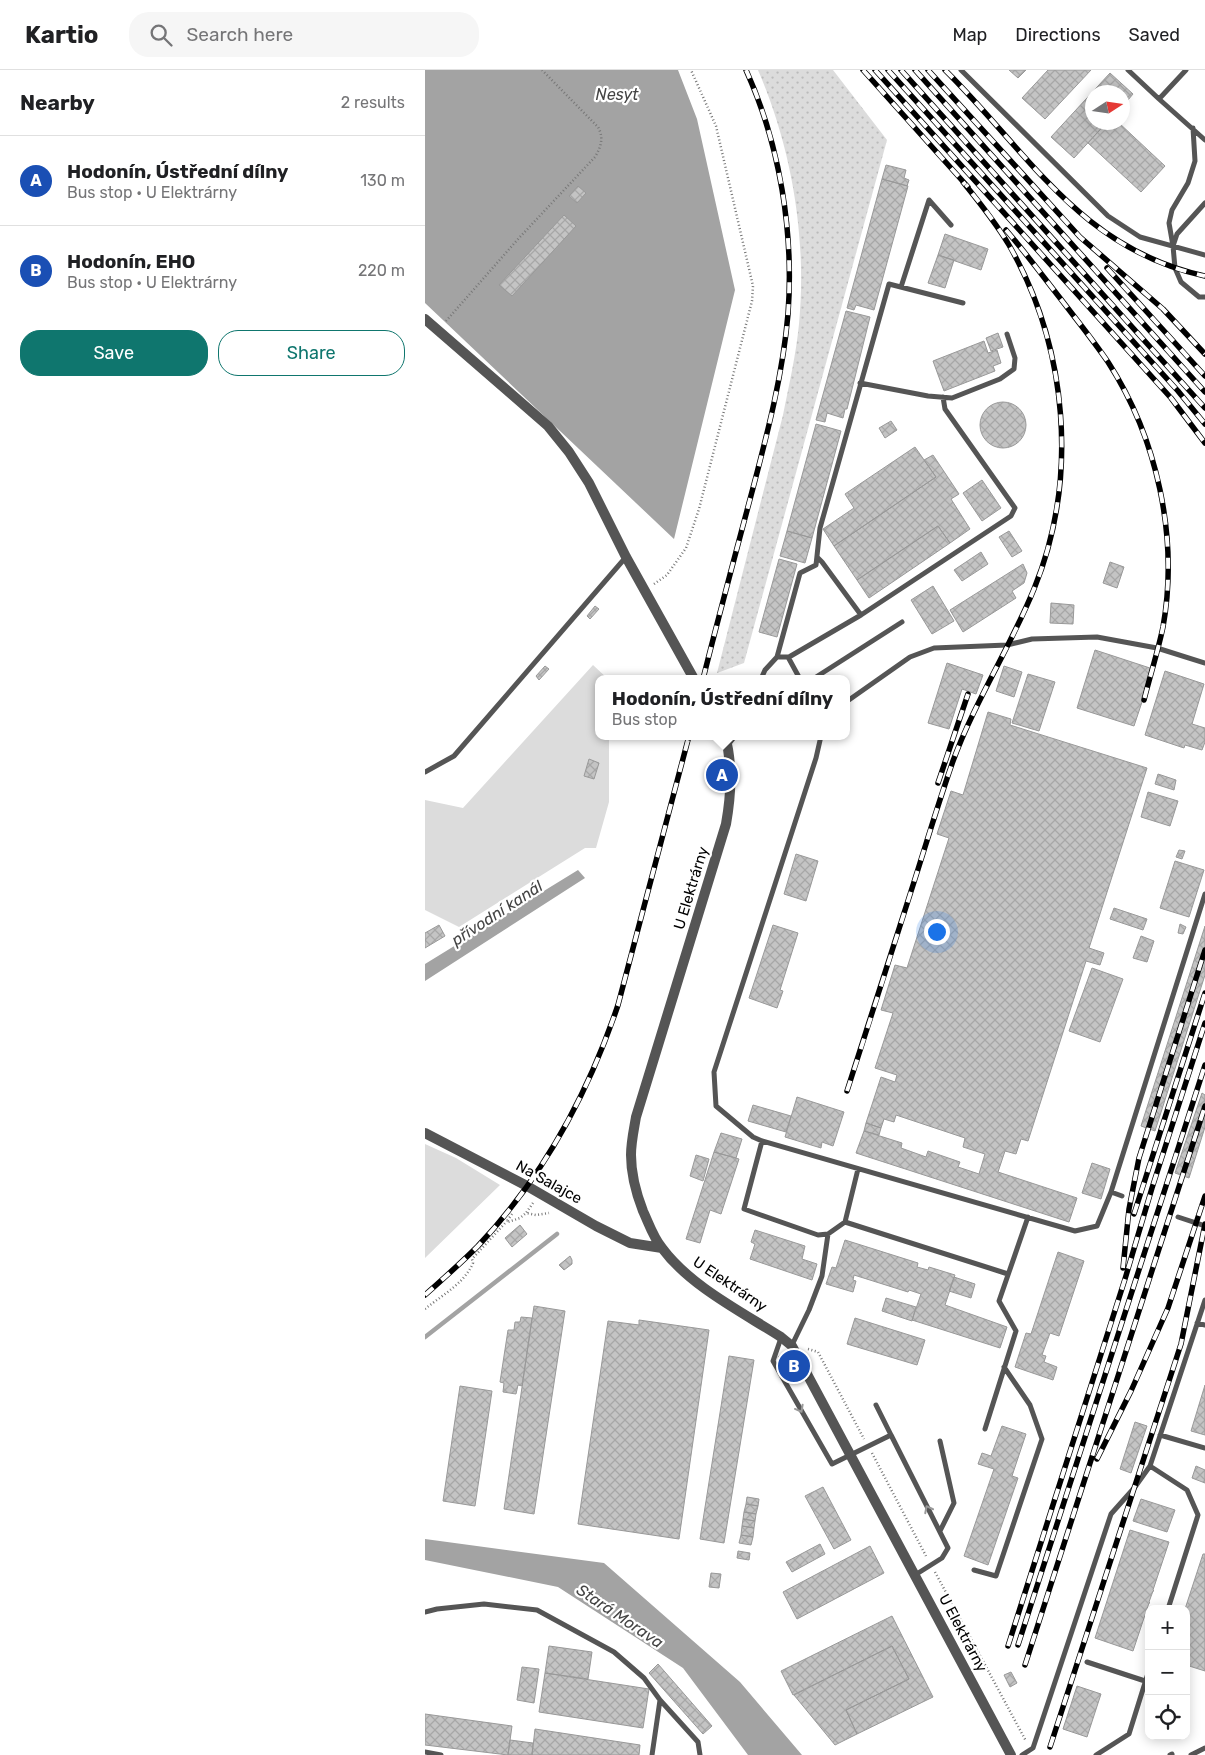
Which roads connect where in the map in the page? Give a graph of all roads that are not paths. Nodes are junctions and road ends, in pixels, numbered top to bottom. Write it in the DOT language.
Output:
graph roads {
  1 [pos="961,70"];
  2 [pos="1127,70"];
  3 [pos="1186,70"];
  4 [pos="1159,99"];
  5 [pos="1193,128"];
  6 [pos="1205,140"];
  7 [pos="1205,203"];
  8 [pos="951,225"];
  9 [pos="1173,246"];
  10 [pos="1205,255"];
  11 [pos="901,287"];
  12 [pos="1205,297"];
  13 [pos="963,303"];
  14 [pos="425,320"];
  15 [pos="1007,334"];
  16 [pos="860,383"];
  17 [pos="943,397"];
  18 [pos="626,557"];
  19 [pos="817,558"];
  20 [pos="861,615"];
  21 [pos="902,622"];
  22 [pos="777,657"];
  23 [pos="788,657"];
  24 [pos="1205,663"];
  25 [pos="692,675"];
  26 [pos="763,675"];
  27 [pos="798,675"];
  28 [pos="819,675"];
  29 [pos="850,699"];
  30 [pos="820,740"];
  31 [pos="726,741"];
  32 [pos="425,772"];
  33 [pos="1205,894"];
  34 [pos="425,1133"];
  35 [pos="762,1141"];
  36 [pos="858,1169"];
  37 [pos="1111,1192"];
  38 [pos="1122,1196"];
  39 [pos="1178,1216"];
  40 [pos="1027,1217"];
  41 [pos="845,1222"];
  42 [pos="1205,1226"];
  43 [pos="828,1234"];
  44 [pos="662,1248"];
  45 [pos="1008,1274"];
  46 [pos="1205,1300"];
  47 [pos="1197,1323"];
  48 [pos="1205,1325"];
  49 [pos="781,1337"];
  50 [pos="792,1346"];
  51 [pos="1005,1367"];
  52 [pos="875,1405"];
  53 [pos="985,1429"];
  54 [pos="891,1435"];
  55 [pos="1160,1435"];
  56 [pos="940,1441"];
  57 [pos="1205,1448"];
  58 [pos="850,1454"];
  59 [pos="1150,1466"];
  60 [pos="940,1531"];
  61 [pos="974,1570"];
  62 [pos="915,1575"];
  63 [pos="1169,1605"];
  64 [pos="425,1612"];
  65 [pos="1087,1662"];
  66 [pos="1145,1681"];
  67 [pos="660,1700"];
  68 [pos="1205,1748"];
  69 [pos="425,1752"];
  70 [pos="441,1755"];
  71 [pos="653,1755"];
  72 [pos="700,1755"];
  73 [pos="1011,1755"];
  74 [pos="1022,1755"];
  75 [pos="1096,1755"];
  76 [pos="1191,1755"];
  1 -- 9 [label="lane"];
  2 -- 4 [label="lane"];
  3 -- 4 [label="lane"];
  4 -- 5 [label="lane"];
  5 -- 6 [label="lane"];
  5 -- 9 [label="lane"];
  7 -- 9 [label="lane"];
  8 -- 11 [label="lane"];
  9 -- 10 [label="lane"];
  9 -- 12 [label="lane"];
  11 -- 13 [label="lane"];
  11 -- 16 [label="lane"];
  14 -- 18 [label="street"];
  15 -- 17 [label="lane"];
  16 -- 17 [label="lane"];
  16 -- 19 [label="lane"];
  17 -- 20 [label="lane"];
  18 -- 25 [label="street"];
  18 -- 32 [label="lane"];
  19 -- 20 [label="lane"];
  19 -- 22 [label="lane"];
  20 -- 23 [label="lane"];
  21 -- 28 [label="lane"];
  22 -- 23 [label="lane"];
  22 -- 26 [label="lane"];
  23 -- 27 [label="lane"];
  24 -- 29 [label="lane"];
  30 -- 35 [label="lane"];
  31 -- 44 [label="street, U Elektrárny"];
  33 -- 37 [label="lane"];
  34 -- 44 [label="street, Na Salajce"];
  35 -- 36 [label="lane"];
  35 -- 43 [label="lane"];
  36 -- 40 [label="lane"];
  36 -- 41 [label="lane"];
  37 -- 38 [label="lane"];
  37 -- 40 [label="lane"];
  39 -- 42 [label="lane"];
  40 -- 45 [label="lane"];
  41 -- 43 [label="lane"];
  41 -- 45 [label="lane"];
  43 -- 50 [label="lane"];
  44 -- 49 [label="street, U Elektrárny"];
  45 -- 51 [label="lane"];
  46 -- 47 [label="lane"];
  47 -- 48 [label="lane"];
  47 -- 55 [label="lane"];
  49 -- 50 [label="street, U Elektrárny"];
  49 -- 58 [label="lane, one-way"];
  50 -- 58 [label="street, U Elektrárny"];
  51 -- 53 [label="lane"];
  51 -- 61 [label="lane"];
  52 -- 54 [label="lane"];
  54 -- 58 [label="lane"];
  60 -- 54 [label="lane, one-way"];
  55 -- 57 [label="lane"];
  55 -- 59 [label="lane"];
  56 -- 60 [label="lane"];
  58 -- 62 [label="street, U Elektrárny"];
  59 -- 63 [label="lane"];
  59 -- 74 [label="lane"];
  60 -- 62 [label="lane"];
  62 -- 73 [label="street, U Elektrárny"];
  64 -- 67 [label="lane"];
  65 -- 66 [label="lane"];
  66 -- 75 [label="lane"];
  67 -- 71 [label="lane"];
  67 -- 72 [label="lane"];
  68 -- 76 [label="lane"];
  69 -- 70 [label="lane"];
}
